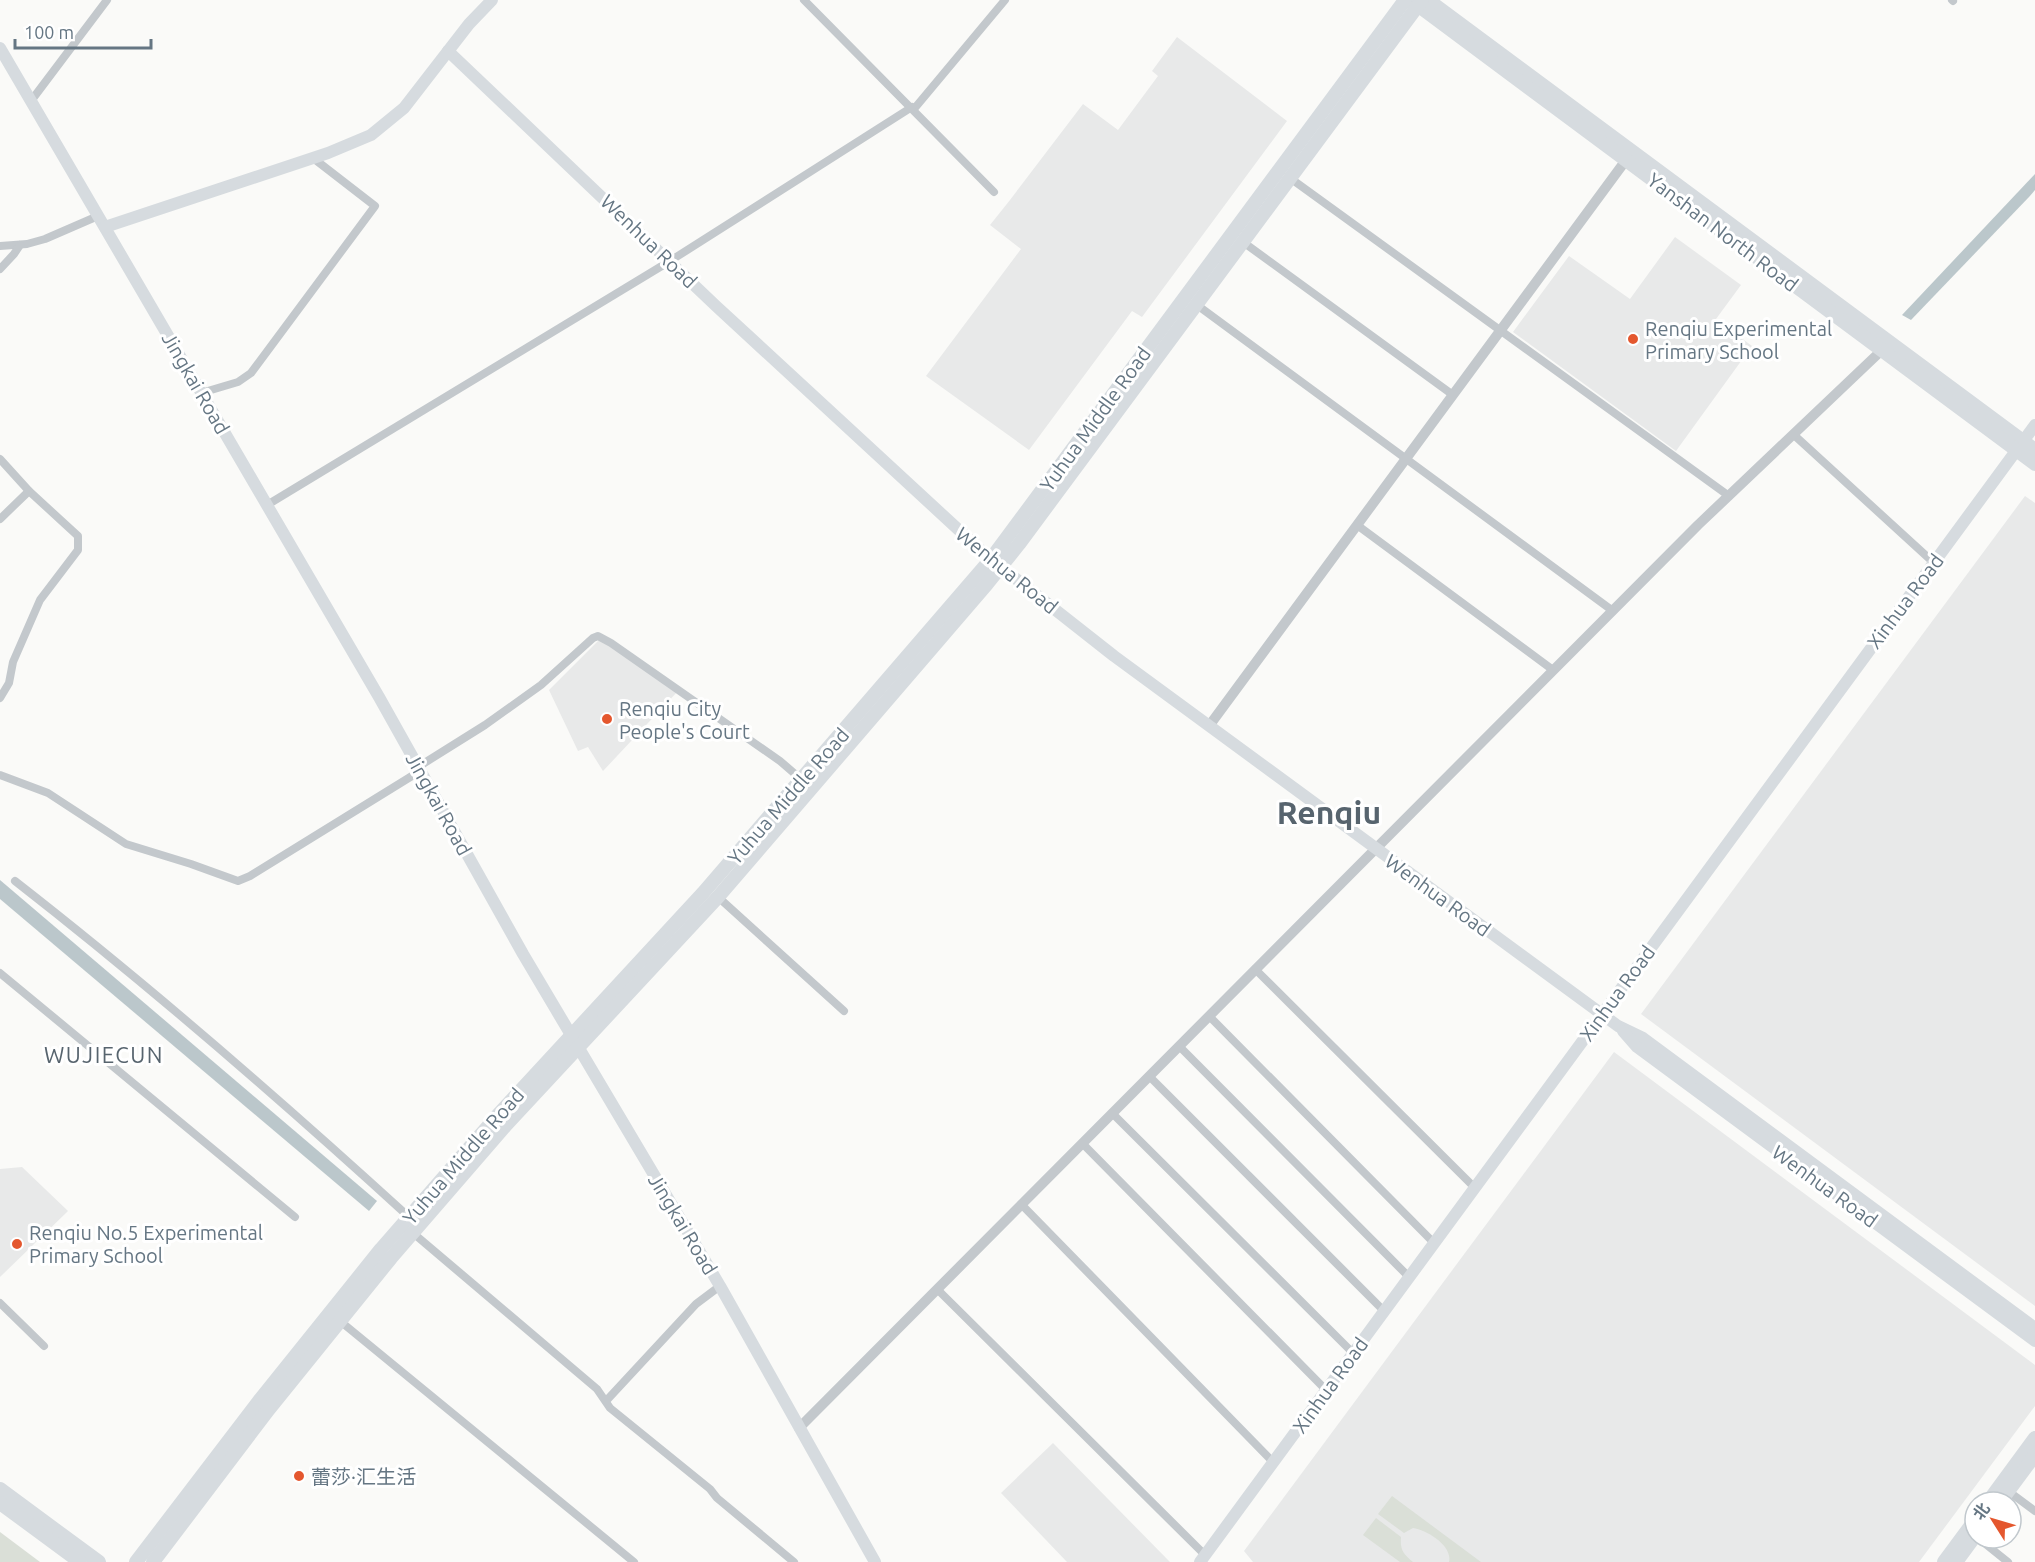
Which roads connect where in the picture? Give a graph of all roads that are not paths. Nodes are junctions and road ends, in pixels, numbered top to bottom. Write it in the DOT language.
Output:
graph roads {
  1 [pos="107,0"];
  2 [pos="479,0"];
  3 [pos="492,0"];
  4 [pos="804,0"];
  5 [pos="1005,0"];
  6 [pos="1416,1"];
  7 [pos="469,24"];
  8 [pos="0,48"];
  9 [pos="448,51"];
  10 [pos="31,100"];
  11 [pos="913,108"];
  12 [pos="313,158"];
  13 [pos="1626,160"];
  14 [pos="1290,178"];
  15 [pos="994,192"];
  16 [pos="102,222"];
  17 [pos="1244,242"];
  18 [pos="20,245"];
  19 [pos="0,246"];
  20 [pos="670,261"];
  21 [pos="0,269"];
  22 [pos="1197,305"];
  23 [pos="1501,331"];
  24 [pos="1882,350"];
  25 [pos="201,393"];
  26 [pos="1453,395"];
  27 [pos="2035,425"];
  28 [pos="1794,435"];
  29 [pos="2020,446"];
  30 [pos="2035,450"];
  31 [pos="0,459"];
  32 [pos="1406,459"];
  33 [pos="2035,464"];
  34 [pos="29,491"];
  35 [pos="1729,496"];
  36 [pos="267,506"];
  37 [pos="0,519"];
  38 [pos="1358,525"];
  39 [pos="1933,562"];
  40 [pos="996,563"];
  41 [pos="1613,611"];
  42 [pos="1553,670"];
  43 [pos="0,698"];
  44 [pos="1209,726"];
  45 [pos="419,769"];
  46 [pos="0,775"];
  47 [pos="802,780"];
  48 [pos="1375,849"];
  49 [pos="15,881"];
  50 [pos="718,897"];
  51 [pos="1255,969"];
  52 [pos="0,973"];
  53 [pos="844,1011"];
  54 [pos="1602,1014"];
  55 [pos="1209,1016"];
  56 [pos="1618,1026"];
  57 [pos="575,1041"];
  58 [pos="1179,1046"];
  59 [pos="1149,1076"];
  60 [pos="1113,1113"];
  61 [pos="1082,1143"];
  62 [pos="1475,1188"];
  63 [pos="1021,1204"];
  64 [pos="294,1217"];
  65 [pos="409,1217"];
  66 [pos="413,1233"];
  67 [pos="1434,1243"];
  68 [pos="1409,1277"];
  69 [pos="720,1286"];
  70 [pos="937,1289"];
  71 [pos="0,1303"];
  72 [pos="1384,1311"];
  73 [pos="340,1321"];
  74 [pos="2035,1328"];
  75 [pos="2035,1341"];
  76 [pos="44,1346"];
  77 [pos="1353,1353"];
  78 [pos="1326,1390"];
  79 [pos="606,1401"];
  80 [pos="799,1428"];
  81 [pos="2035,1438"];
  82 [pos="2035,1455"];
  83 [pos="1273,1462"];
  84 [pos="0,1489"];
  85 [pos="1997,1490"];
  86 [pos="2009,1490"];
  87 [pos="0,1503"];
  88 [pos="1963,1536"];
  89 [pos="1966,1550"];
  90 [pos="1993,1550"];
  91 [pos="1203,1559"];
  92 [pos="80,1562"];
  93 [pos="99,1562"];
  94 [pos="136,1562"];
  95 [pos="153,1562"];
  96 [pos="634,1562"];
  97 [pos="794,1562"];
  98 [pos="875,1562"];
  99 [pos="1944,1562"];
  100 [pos="1956,1562"];
  101 [pos="2008,1562"];
  1 -- 10 [label="street"];
  2 -- 7 [label="main road"];
  3 -- 7 [label="main road"];
  4 -- 11 [label="street"];
  5 -- 11 [label="street"];
  6 -- 13 [label="main road, Yanshan North Road"];
  6 -- 14 [label="main road, Yuhua Middle Road"];
  6 -- 29 [label="main road, Yanshan North Road"];
  6 -- 40 [label="main road, Yuhua Middle Road"];
  7 -- 9 [label="main road"];
  8 -- 10 [label="main road, Jingkai Road"];
  9 -- 12 [label="main road"];
  9 -- 20 [label="main road, Wenhua Road"];
  10 -- 16 [label="main road, Jingkai Road"];
  11 -- 15 [label="street"];
  11 -- 20 [label="street"];
  12 -- 16 [label="main road"];
  12 -- 25 [label="street"];
  13 -- 23 [label="street"];
  13 -- 24 [label="main road, Yanshan North Road"];
  14 -- 17 [label="main road, Yuhua Middle Road"];
  14 -- 23 [label="street"];
  16 -- 18 [label="street"];
  16 -- 25 [label="main road, Jingkai Road"];
  17 -- 22 [label="main road, Yuhua Middle Road"];
  17 -- 26 [label="street"];
  18 -- 19 [label="street"];
  18 -- 21 [label="street"];
  20 -- 36 [label="street"];
  20 -- 40 [label="main road, Wenhua Road"];
  22 -- 32 [label="street"];
  22 -- 40 [label="main road, Yuhua Middle Road"];
  23 -- 26 [label="street"];
  23 -- 35 [label="street"];
  24 -- 28 [label="street"];
  24 -- 29 [label="main road, Yanshan North Road"];
  25 -- 36 [label="main road, Jingkai Road"];
  26 -- 32 [label="street"];
  27 -- 29 [label="main road, Xinhua Road"];
  28 -- 35 [label="street"];
  28 -- 39 [label="street"];
  29 -- 30 [label="main road, Yanshan North Road"];
  29 -- 33 [label="main road, Yanshan North Road"];
  29 -- 39 [label="main road, Xinhua Road"];
  31 -- 34 [label="street"];
  32 -- 38 [label="street"];
  32 -- 41 [label="street"];
  34 -- 37 [label="street"];
  34 -- 43 [label="street"];
  35 -- 41 [label="street"];
  36 -- 45 [label="main road, Jingkai Road"];
  38 -- 42 [label="street"];
  38 -- 44 [label="street"];
  39 -- 54 [label="main road, Xinhua Road"];
  40 -- 44 [label="main road, Wenhua Road"];
  40 -- 47 [label="main road, Yuhua Middle Road"];
  40 -- 50 [label="main road, Yuhua Middle Road"];
  41 -- 42 [label="street"];
  42 -- 48 [label="street"];
  44 -- 48 [label="main road, Wenhua Road"];
  45 -- 46 [label="street"];
  45 -- 47 [label="street"];
  45 -- 57 [label="main road, Jingkai Road"];
  47 -- 57 [label="main road, Yuhua Middle Road"];
  48 -- 51 [label="street"];
  48 -- 54 [label="main road, Wenhua Road"];
  49 -- 65 [label="street"];
  50 -- 53 [label="street"];
  50 -- 57 [label="main road, Yuhua Middle Road"];
  51 -- 55 [label="street"];
  51 -- 62 [label="street"];
  52 -- 64 [label="street"];
  54 -- 56 [label="main road, Wenhua Road"];
  54 -- 62 [label="main road, Xinhua Road"];
  55 -- 58 [label="street"];
  55 -- 67 [label="street"];
  56 -- 74 [label="main road, Wenhua Road"];
  56 -- 75 [label="main road, Wenhua Road"];
  57 -- 65 [label="main road, Yuhua Middle Road"];
  57 -- 66 [label="main road, Yuhua Middle Road"];
  57 -- 69 [label="main road, Jingkai Road"];
  58 -- 59 [label="street"];
  58 -- 68 [label="street"];
  59 -- 60 [label="street"];
  59 -- 72 [label="street"];
  60 -- 61 [label="street"];
  60 -- 77 [label="street"];
  61 -- 63 [label="street"];
  61 -- 78 [label="street"];
  62 -- 67 [label="main road, Xinhua Road"];
  63 -- 70 [label="street"];
  63 -- 83 [label="street"];
  65 -- 94 [label="main road, Yuhua Middle Road"];
  66 -- 73 [label="main road, Yuhua Middle Road"];
  66 -- 79 [label="street"];
  67 -- 68 [label="main road, Xinhua Road"];
  68 -- 72 [label="main road, Xinhua Road"];
  69 -- 79 [label="street"];
  69 -- 80 [label="main road, Jingkai Road"];
  70 -- 80 [label="street"];
  70 -- 91 [label="street"];
  71 -- 76 [label="street"];
  72 -- 77 [label="main road, Xinhua Road"];
  73 -- 95 [label="main road, Yuhua Middle Road"];
  73 -- 96 [label="street"];
  77 -- 78 [label="main road, Xinhua Road"];
  78 -- 83 [label="main road, Xinhua Road"];
  79 -- 97 [label="street"];
  80 -- 98 [label="main road, Jingkai Road"];
  81 -- 85 [label="main road"];
  82 -- 86 [label="main road"];
  83 -- 91 [label="main road, Xinhua Road"];
  84 -- 93 [label="main road"];
  87 -- 92 [label="main road"];
  88 -- 99 [label="main road"];
  89 -- 100 [label="main road"];
  90 -- 101 [label="street"];
}
